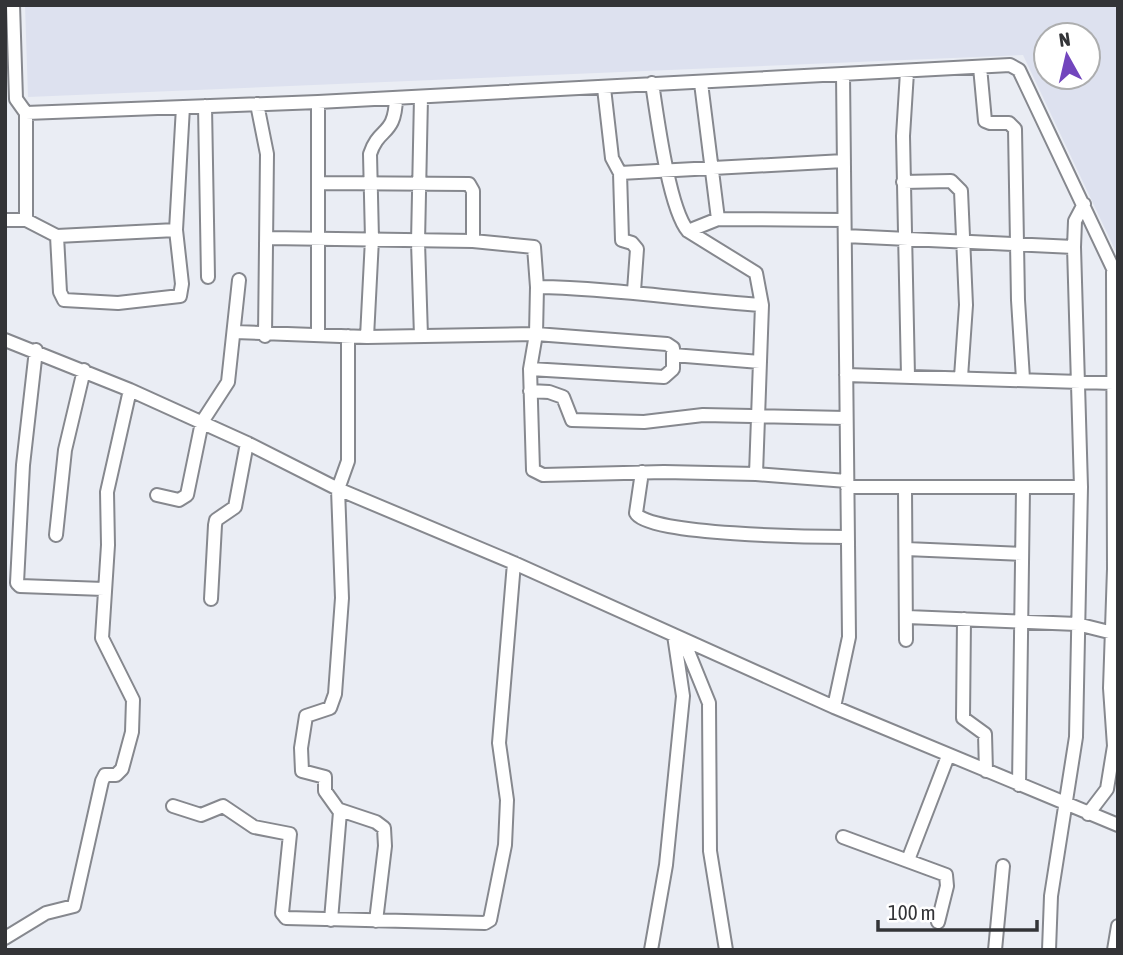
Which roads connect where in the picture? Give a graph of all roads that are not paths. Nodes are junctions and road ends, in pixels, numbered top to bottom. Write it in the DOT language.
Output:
graph roads {
  1 [pos="13,5"];
  2 [pos="980,67"];
  3 [pos="906,72"];
  4 [pos="843,74"];
  5 [pos="701,82"];
  6 [pos="652,83"];
  7 [pos="604,88"];
  8 [pos="421,97"];
  9 [pos="396,98"];
  10 [pos="318,103"];
  11 [pos="257,104"];
  12 [pos="205,106"];
  13 [pos="183,107"];
  14 [pos="26,113"];
  15 [pos="844,161"];
  16 [pos="714,168"];
  17 [pos="667,171"];
  18 [pos="620,173"];
  19 [pos="903,182"];
  20 [pos="319,183"];
  21 [pos="370,184"];
  22 [pos="421,185"];
  23 [pos="1084,204"];
  24 [pos="718,219"];
  25 [pos="5,220"];
  26 [pos="26,220"];
  27 [pos="844,220"];
  28 [pos="176,230"];
  29 [pos="688,231"];
  30 [pos="57,236"];
  31 [pos="845,236"];
  32 [pos="268,238"];
  33 [pos="372,239"];
  34 [pos="906,239"];
  35 [pos="320,240"];
  36 [pos="473,241"];
  37 [pos="963,241"];
  38 [pos="418,242"];
  39 [pos="1019,246"];
  40 [pos="1074,247"];
  41 [pos="1115,273"];
  42 [pos="208,277"];
  43 [pos="239,279"];
  44 [pos="537,287"];
  45 [pos="634,291"];
  46 [pos="762,305"];
  47 [pos="235,332"];
  48 [pos="536,334"];
  49 [pos="318,335"];
  50 [pos="265,336"];
  51 [pos="348,336"];
  52 [pos="421,336"];
  53 [pos="367,337"];
  54 [pos="5,340"];
  55 [pos="36,350"];
  56 [pos="673,355"];
  57 [pos="760,362"];
  58 [pos="530,369"];
  59 [pos="84,370"];
  60 [pos="846,375"];
  61 [pos="908,376"];
  62 [pos="961,377"];
  63 [pos="1023,379"];
  64 [pos="1078,381"];
  65 [pos="1113,383"];
  66 [pos="130,390"];
  67 [pos="530,391"];
  68 [pos="759,417"];
  69 [pos="846,418"];
  70 [pos="202,422"];
  71 [pos="247,443"];
  72 [pos="642,472"];
  73 [pos="756,474"];
  74 [pos="847,484"];
  75 [pos="905,487"];
  76 [pos="1081,488"];
  77 [pos="338,489"];
  78 [pos="1023,489"];
  79 [pos="157,495"];
  80 [pos="56,536"];
  81 [pos="848,537"];
  82 [pos="1116,543"];
  83 [pos="906,549"];
  84 [pos="1022,554"];
  85 [pos="514,563"];
  86 [pos="104,589"];
  87 [pos="211,599"];
  88 [pos="907,617"];
  89 [pos="964,619"];
  90 [pos="1019,621"];
  91 [pos="1077,624"];
  92 [pos="1115,633"];
  93 [pos="678,637"];
  94 [pos="906,640"];
  95 [pos="1114,688"];
  96 [pos="834,707"];
  97 [pos="1116,746"];
  98 [pos="948,756"];
  99 [pos="986,771"];
  100 [pos="1019,785"];
  101 [pos="1066,803"];
  102 [pos="173,806"];
  103 [pos="340,810"];
  104 [pos="1088,814"];
  105 [pos="1118,825"];
  106 [pos="844,837"];
  107 [pos="908,860"];
  108 [pos="1003,866"];
  109 [pos="331,920"];
  110 [pos="376,921"];
  111 [pos="938,922"];
  112 [pos="1118,926"];
  113 [pos="5,938"];
  114 [pos="650,950"];
  115 [pos="726,950"];
  116 [pos="995,950"];
  117 [pos="1049,950"];
  118 [pos="1114,950"];
  1 -- 14 [label="street"];
  2 -- 3 [label="street"];
  2 -- 23 [label="street"];
  2 -- 39 [label="street"];
  3 -- 4 [label="street"];
  3 -- 19 [label="street"];
  4 -- 5 [label="street"];
  4 -- 15 [label="street"];
  5 -- 6 [label="street"];
  5 -- 16 [label="street"];
  6 -- 7 [label="street"];
  6 -- 17 [label="street"];
  7 -- 8 [label="street"];
  7 -- 18 [label="street"];
  8 -- 9 [label="street"];
  8 -- 22 [label="street"];
  9 -- 10 [label="street"];
  9 -- 21 [label="street"];
  10 -- 11 [label="street"];
  10 -- 20 [label="street"];
  11 -- 12 [label="street"];
  11 -- 32 [label="street"];
  12 -- 13 [label="street"];
  12 -- 42 [label="street"];
  13 -- 14 [label="street"];
  13 -- 28 [label="street"];
  14 -- 26 [label="street"];
  15 -- 16 [label="street"];
  15 -- 27 [label="street"];
  16 -- 17 [label="street"];
  16 -- 24 [label="street"];
  17 -- 18 [label="street"];
  17 -- 29 [label="street"];
  18 -- 45 [label="street"];
  19 -- 34 [label="street"];
  19 -- 37 [label="street"];
  20 -- 21 [label="street"];
  20 -- 35 [label="street"];
  21 -- 22 [label="street"];
  21 -- 33 [label="street"];
  22 -- 36 [label="street"];
  22 -- 38 [label="street"];
  23 -- 40 [label="street"];
  23 -- 41 [label="street"];
  24 -- 27 [label="street"];
  24 -- 29 [label="street"];
  25 -- 26 [label="street"];
  26 -- 30 [label="street"];
  27 -- 31 [label="street"];
  28 -- 30 [label="street"];
  28 -- 30 [label="street"];
  29 -- 46 [label="street"];
  31 -- 34 [label="street"];
  31 -- 60 [label="street"];
  32 -- 35 [label="street"];
  32 -- 50 [label="street"];
  33 -- 35 [label="street"];
  33 -- 38 [label="street"];
  33 -- 53 [label="street"];
  34 -- 37 [label="street"];
  34 -- 61 [label="street"];
  35 -- 49 [label="street"];
  36 -- 38 [label="street"];
  36 -- 44 [label="street"];
  37 -- 39 [label="street"];
  37 -- 62 [label="street"];
  38 -- 52 [label="street"];
  39 -- 40 [label="street"];
  39 -- 63 [label="street"];
  40 -- 64 [label="street"];
  41 -- 65 [label="street"];
  43 -- 47 [label="street"];
  44 -- 45 [label="street"];
  44 -- 48 [label="street"];
  45 -- 46 [label="street"];
  46 -- 57 [label="street"];
  47 -- 50 [label="street"];
  47 -- 70 [label="street"];
  48 -- 52 [label="street"];
  48 -- 56 [label="street"];
  48 -- 58 [label="street"];
  49 -- 50 [label="street"];
  49 -- 51 [label="street"];
  51 -- 53 [label="street"];
  51 -- 77 [label="street"];
  52 -- 53 [label="street"];
  54 -- 55 [label="street"];
  55 -- 59 [label="street"];
  55 -- 86 [label="street"];
  56 -- 57 [label="street"];
  56 -- 58 [label="street"];
  57 -- 68 [label="street"];
  58 -- 67 [label="street"];
  59 -- 66 [label="street"];
  59 -- 80 [label="street"];
  60 -- 61 [label="street"];
  60 -- 69 [label="street"];
  61 -- 62 [label="street"];
  62 -- 63 [label="street"];
  63 -- 64 [label="street"];
  64 -- 65 [label="street"];
  64 -- 76 [label="street"];
  65 -- 82 [label="street"];
  66 -- 70 [label="street"];
  66 -- 86 [label="street"];
  67 -- 68 [label="street"];
  67 -- 72 [label="street"];
  68 -- 69 [label="street"];
  68 -- 73 [label="street"];
  69 -- 74 [label="street"];
  70 -- 71 [label="street"];
  70 -- 79 [label="street"];
  71 -- 77 [label="street"];
  71 -- 87 [label="street"];
  72 -- 73 [label="street"];
  72 -- 81 [label="street"];
  73 -- 74 [label="street"];
  74 -- 75 [label="street"];
  74 -- 81 [label="street"];
  75 -- 78 [label="street"];
  75 -- 83 [label="street"];
  76 -- 78 [label="street"];
  76 -- 91 [label="street"];
  77 -- 85 [label="street"];
  77 -- 103 [label="street"];
  78 -- 84 [label="street"];
  81 -- 96 [label="street"];
  82 -- 92 [label="street"];
  83 -- 84 [label="street"];
  83 -- 88 [label="street"];
  84 -- 90 [label="street"];
  85 -- 93 [label="street"];
  85 -- 110 [label="street"];
  86 -- 113 [label="street"];
  88 -- 89 [label="street"];
  88 -- 94 [label="street"];
  89 -- 90 [label="street"];
  89 -- 99 [label="street"];
  90 -- 91 [label="street"];
  90 -- 100 [label="street"];
  91 -- 92 [label="street"];
  91 -- 101 [label="street"];
  92 -- 95 [label="street"];
  93 -- 96 [label="street"];
  93 -- 114 [label="street"];
  93 -- 115 [label="street"];
  95 -- 97 [label="street"];
  96 -- 98 [label="street"];
  97 -- 104 [label="street"];
  98 -- 99 [label="street"];
  98 -- 107 [label="street"];
  99 -- 100 [label="street"];
  100 -- 101 [label="street"];
  101 -- 104 [label="street"];
  101 -- 117 [label="street"];
  102 -- 109 [label="street"];
  103 -- 109 [label="street"];
  103 -- 110 [label="street"];
  104 -- 105 [label="street"];
  106 -- 107 [label="street"];
  107 -- 111 [label="street"];
  108 -- 116 [label="street"];
  109 -- 110 [label="street"];
  112 -- 118 [label="street"];
}
